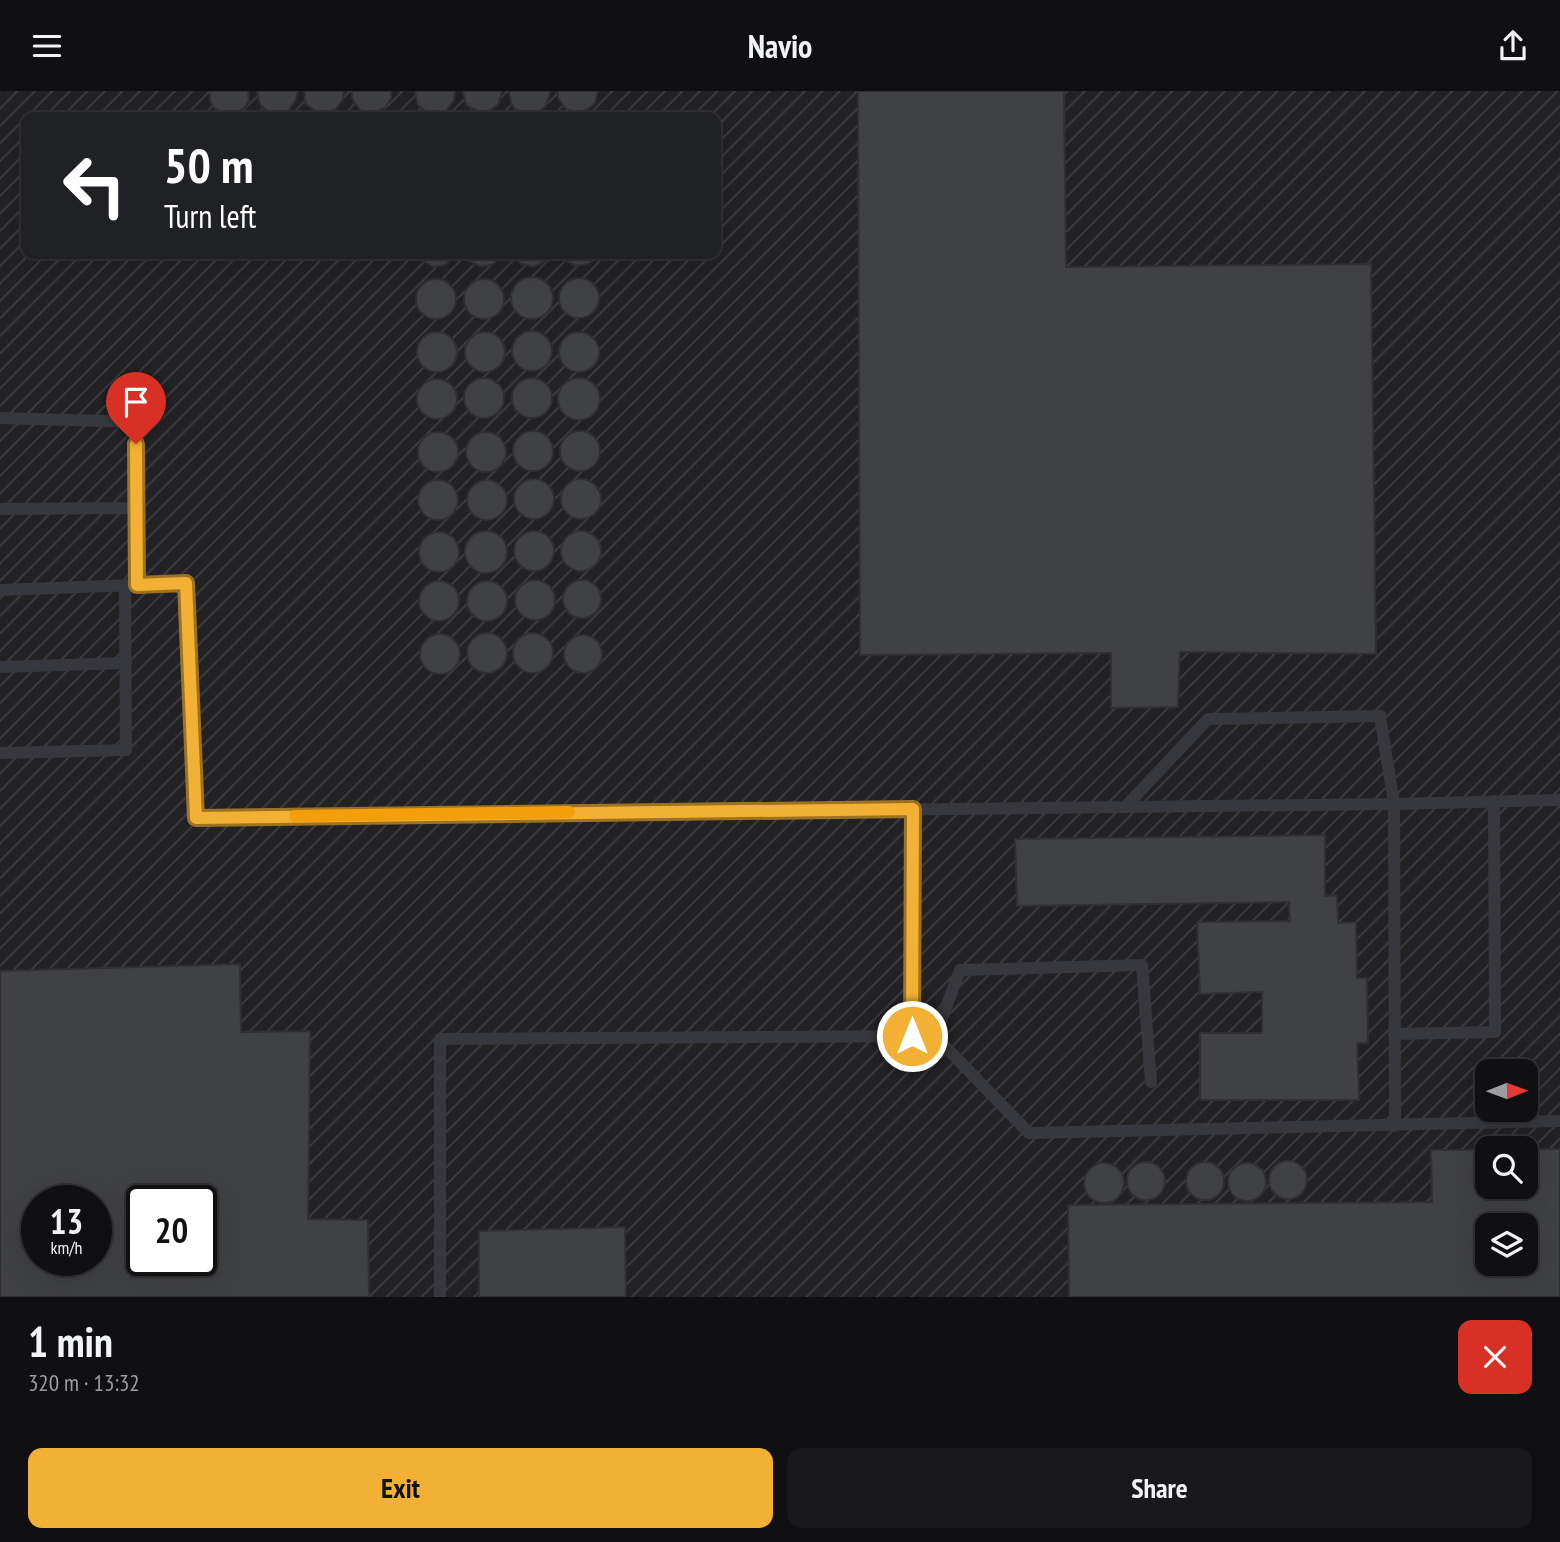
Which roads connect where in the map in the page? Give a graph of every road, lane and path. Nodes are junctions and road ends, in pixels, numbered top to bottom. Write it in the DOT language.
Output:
graph roads {
  1 [pos="0,418"];
  2 [pos="136,508"];
  3 [pos="0,509"];
  4 [pos="131,585"];
  5 [pos="0,590"];
  6 [pos="125,663"];
  7 [pos="0,667"];
  8 [pos="0,753"];
  9 [pos="1560,800"];
  10 [pos="1494,801"];
  11 [pos="1394,804"];
  12 [pos="1125,807"];
  13 [pos="913,809"];
  14 [pos="1394,1034"];
  15 [pos="912,1036"];
  16 [pos="935,1036"];
  17 [pos="1151,1083"];
  18 [pos="1560,1121"];
  19 [pos="1395,1126"];
  20 [pos="440,1297"];
  1 -- 2 [label="lane"];
  2 -- 3 [label="lane"];
  2 -- 4 [label="lane"];
  4 -- 5 [label="lane"];
  4 -- 6 [label="lane"];
  4 -- 13 [label="lane"];
  6 -- 7 [label="lane"];
  6 -- 8 [label="lane"];
  9 -- 10 [label="lane"];
  10 -- 11 [label="lane"];
  10 -- 14 [label="lane"];
  11 -- 12 [label="lane"];
  11 -- 12 [label="lane"];
  11 -- 14 [label="lane"];
  12 -- 13 [label="lane"];
  13 -- 15 [label="lane"];
  14 -- 19 [label="lane"];
  15 -- 16 [label="lane"];
  15 -- 20 [label="lane"];
  16 -- 17 [label="lane"];
  16 -- 19 [label="lane"];
  18 -- 19 [label="lane"];
}
